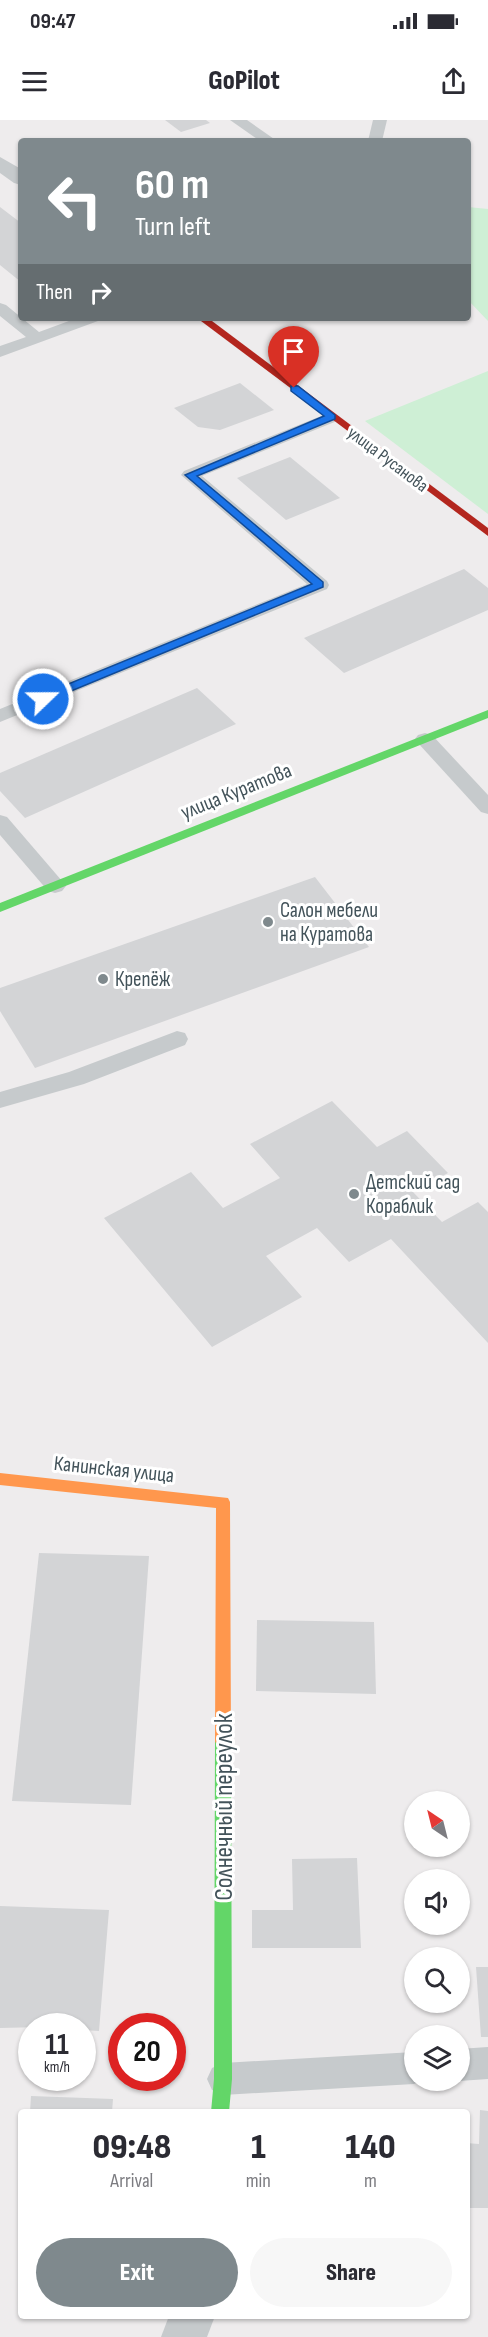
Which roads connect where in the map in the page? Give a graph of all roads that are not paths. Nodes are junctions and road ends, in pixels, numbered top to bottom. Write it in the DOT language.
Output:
graph roads {
  1 [pos="237,120"];
  2 [pos="380,120"];
  3 [pos="265,138"];
  4 [pos="376,138"];
  5 [pos="0,164"];
  6 [pos="18,177"];
  7 [pos="0,308"];
  8 [pos="84,321"];
  9 [pos="206,321"];
  10 [pos="37,338"];
  11 [pos="0,352"];
  12 [pos="331,417"];
  13 [pos="488,533"];
  14 [pos="488,714"];
  15 [pos="0,716"];
  16 [pos="425,739"];
  17 [pos="488,807"];
  18 [pos="0,822"];
  19 [pos="55,886"];
  20 [pos="0,908"];
  21 [pos="177,1039"];
  22 [pos="0,1100"];
  23 [pos="0,1479"];
  24 [pos="223,1502"];
  25 [pos="488,2063"];
  26 [pos="470,2064"];
  27 [pos="404,2069"];
  28 [pos="224,2079"];
  29 [pos="220,2109"];
  30 [pos="191,2319"];
  31 [pos="184,2337"];
  1 -- 3 [label="lane"];
  2 -- 4 [label="lane"];
  5 -- 6 [label="street"];
  7 -- 10 [label="lane"];
  8 -- 10 [label="lane"];
  9 -- 12 [label="street, улица Русанова"];
  10 -- 11 [label="lane"];
  12 -- 13 [label="street, улица Русанова"];
  12 -- 15 [label="lane"];
  14 -- 16 [label="street, улица Куратова"];
  16 -- 17 [label="lane"];
  16 -- 19 [label="street, улица Куратова"];
  18 -- 19 [label="lane"];
  19 -- 20 [label="street, улица Куратова"];
  21 -- 22 [label="lane"];
  23 -- 24 [label="street, Канинская улица"];
  24 -- 28 [label="street, Солнечный переулок"];
  25 -- 26 [label="lane"];
  27 -- 28 [label="lane"];
  28 -- 29 [label="street, Солнечный переулок"];
  30 -- 31 [label="street"];
}
